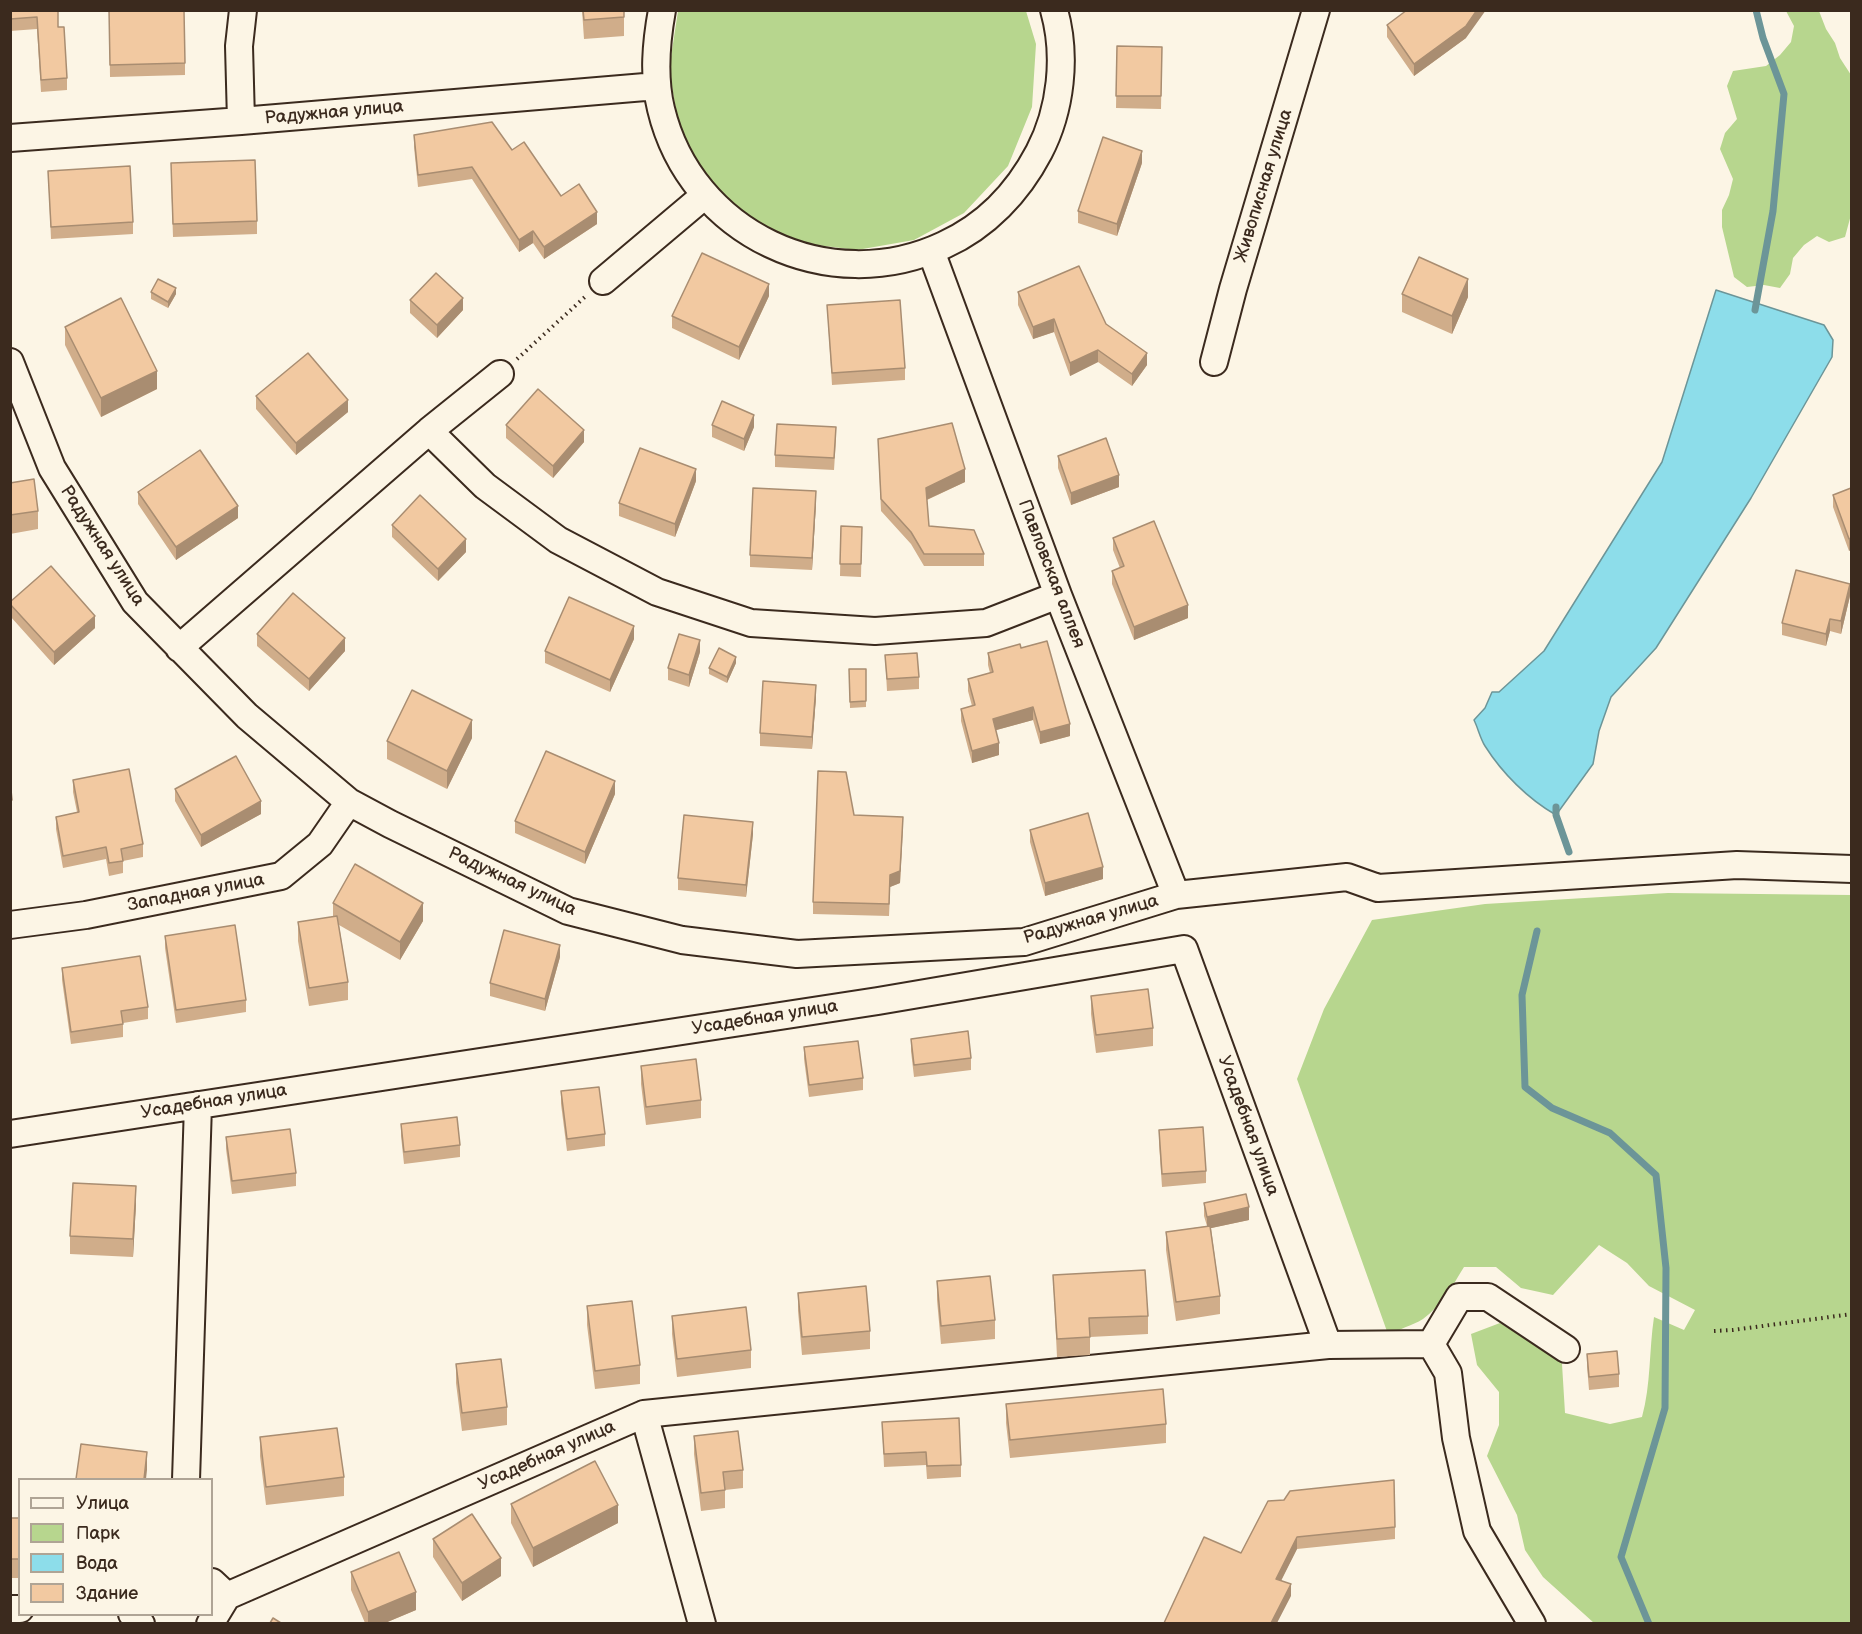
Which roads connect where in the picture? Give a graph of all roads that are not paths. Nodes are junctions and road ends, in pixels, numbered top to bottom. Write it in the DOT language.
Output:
graph roads {
  1 [pos="243,10"];
  2 [pos="662,10"];
  3 [pos="1054,10"];
  4 [pos="1316,10"];
  5 [pos="657,86"];
  6 [pos="241,121"];
  7 [pos="10,138"];
  8 [pos="705,195"];
  9 [pos="931,251"];
  10 [pos="603,280"];
  11 [pos="10,362"];
  12 [pos="1214,362"];
  13 [pos="501,374"];
  14 [pos="429,431"];
  15 [pos="1058,595"];
  16 [pos="179,648"];
  17 [pos="349,802"];
  18 [pos="1851,868"];
  19 [pos="1176,895"];
  20 [pos="10,925"];
  21 [pos="198,1105"];
  22 [pos="10,1134"];
  23 [pos="1431,1344"];
  24 [pos="1328,1345"];
  25 [pos="1566,1349"];
  26 [pos="644,1414"];
  27 [pos="186,1478"];
  28 [pos="219,1589"];
  29 [pos="213,1612"];
  30 [pos="702,1623"];
  31 [pos="1532,1623"];
  1 -- 6 [label="street"];
  2 -- 5 [label="street"];
  3 -- 9 [label="street"];
  4 -- 12 [label="street, Живописная улица"];
  5 -- 6 [label="street, Радужная улица"];
  5 -- 8 [label="street"];
  6 -- 7 [label="street, Радужная улица"];
  8 -- 9 [label="street"];
  8 -- 10 [label="street"];
  9 -- 15 [label="street, Павловская аллея"];
  11 -- 16 [label="street, Радужная улица"];
  13 -- 14 [label="street"];
  14 -- 15 [label="street"];
  14 -- 16 [label="street"];
  15 -- 19 [label="street, Павловская аллея"];
  16 -- 17 [label="street, Радужная улица"];
  17 -- 19 [label="street, Радужная улица"];
  17 -- 20 [label="street, Западная улица"];
  18 -- 19 [label="street, Радужная улица"];
  21 -- 22 [label="street, Усадебная улица"];
  21 -- 24 [label="street, Усадебная улица"];
  21 -- 27 [label="street"];
  23 -- 24 [label="street"];
  23 -- 25 [label="street"];
  23 -- 31 [label="street"];
  24 -- 26 [label="street, Усадебная улица"];
  26 -- 28 [label="street, Усадебная улица"];
  26 -- 30 [label="street"];
  28 -- 29 [label="street"];
}
